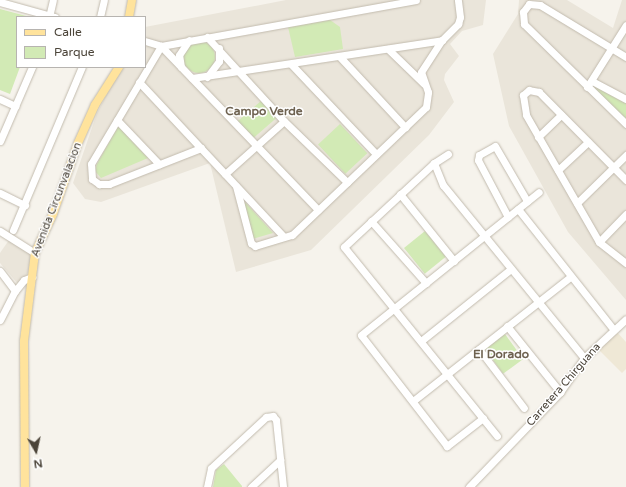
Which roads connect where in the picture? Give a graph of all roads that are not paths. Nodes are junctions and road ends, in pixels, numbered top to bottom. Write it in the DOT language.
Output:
graph roads {
  1 [pos="53,0"];
  2 [pos="104,0"];
  3 [pos="132,0"];
  4 [pos="416,0"];
  5 [pos="458,0"];
  6 [pos="0,2"];
  7 [pos="51,16"];
  8 [pos="100,16"];
  9 [pos="129,16"];
  10 [pos="626,25"];
  11 [pos="207,37"];
  12 [pos="189,40"];
  13 [pos="442,40"];
  14 [pos="146,41"];
  15 [pos="161,46"];
  16 [pos="218,48"];
  17 [pos="611,48"];
  18 [pos="388,49"];
  19 [pos="626,56"];
  20 [pos="340,57"];
  21 [pos="291,64"];
  22 [pos="181,67"];
  23 [pos="32,68"];
  24 [pos="82,68"];
  25 [pos="118,68"];
  26 [pos="241,72"];
  27 [pos="207,77"];
  28 [pos="192,78"];
  29 [pos="139,82"];
  30 [pos="424,84"];
  31 [pos="590,84"];
  32 [pos="0,99"];
  33 [pos="626,99"];
  34 [pos="15,106"];
  35 [pos="561,114"];
  36 [pos="117,120"];
  37 [pos="284,121"];
  38 [pos="626,124"];
  39 [pos="405,127"];
  40 [pos="538,137"];
  41 [pos="0,141"];
  42 [pos="588,142"];
  43 [pos="255,146"];
  44 [pos="200,148"];
  45 [pos="376,154"];
  46 [pos="448,154"];
  47 [pos="626,156"];
  48 [pos="434,163"];
  49 [pos="159,164"];
  50 [pos="613,168"];
  51 [pos="558,170"];
  52 [pos="225,174"];
  53 [pos="626,180"];
  54 [pos="347,182"];
  55 [pos="236,186"];
  56 [pos="539,192"];
  57 [pos="0,193"];
  58 [pos="400,194"];
  59 [pos="527,202"];
  60 [pos="577,203"];
  61 [pos="25,205"];
  62 [pos="518,209"];
  63 [pos="318,210"];
  64 [pos="626,214"];
  65 [pos="508,217"];
  66 [pos="372,221"];
  67 [pos="13,230"];
  68 [pos="0,231"];
  69 [pos="484,236"];
  70 [pos="284,237"];
  71 [pos="599,242"];
  72 [pos="35,253"];
  73 [pos="454,261"];
  74 [pos="626,263"];
  75 [pos="511,269"];
  76 [pos="0,271"];
  77 [pos="571,276"];
  78 [pos="32,277"];
  79 [pos="426,283"];
  80 [pos="15,291"];
  81 [pos="538,302"];
  82 [pos="394,309"];
  83 [pos="626,319"];
  84 [pos="0,320"];
  85 [pos="507,326"];
  86 [pos="614,330"];
  87 [pos="421,341"];
  88 [pos="479,349"];
  89 [pos="584,358"];
  90 [pos="447,374"];
  91 [pos="560,392"];
  92 [pos="413,401"];
  93 [pos="524,408"];
  94 [pos="483,418"];
  95 [pos="497,436"];
  96 [pos="280,460"];
  97 [pos="25,487"];
  98 [pos="207,487"];
  99 [pos="251,487"];
  100 [pos="283,487"];
  101 [pos="469,487"];
  1 -- 7 [label="street"];
  2 -- 8 [label="street"];
  3 -- 9 [label="main road"];
  4 -- 11 [label="street"];
  5 -- 13 [label="street"];
  6 -- 7 [label="street"];
  10 -- 17 [label="street"];
  11 -- 12 [label="street"];
  11 -- 16 [label="street"];
  12 -- 15 [label="street"];
  12 -- 22 [label="street"];
  13 -- 18 [label="street"];
  13 -- 30 [label="street"];
  14 -- 15 [label="street"];
  15 -- 22 [label="street"];
  15 -- 29 [label="street"];
  16 -- 26 [label="street"];
  16 -- 27 [label="street"];
  17 -- 19 [label="street"];
  17 -- 31 [label="street"];
  17 -- 31 [label="street"];
  18 -- 20 [label="street"];
  18 -- 30 [label="street"];
  20 -- 21 [label="street"];
  20 -- 39 [label="street"];
  21 -- 26 [label="street"];
  21 -- 45 [label="street"];
  22 -- 28 [label="street"];
  23 -- 34 [label="street"];
  24 -- 61 [label="street"];
  25 -- 72 [label="main road, Avenida Circunvalacion"];
  26 -- 27 [label="street"];
  26 -- 37 [label="street"];
  27 -- 28 [label="street"];
  28 -- 43 [label="street"];
  29 -- 36 [label="street"];
  29 -- 44 [label="street"];
  30 -- 39 [label="street"];
  31 -- 33 [label="street"];
  31 -- 38 [label="street"];
  32 -- 34 [label="street"];
  34 -- 41 [label="street"];
  35 -- 40 [label="street"];
  35 -- 40 [label="street"];
  35 -- 42 [label="street"];
  36 -- 49 [label="street"];
  36 -- 49 [label="street"];
  37 -- 43 [label="street"];
  37 -- 54 [label="street"];
  39 -- 45 [label="street"];
  40 -- 51 [label="street"];
  42 -- 50 [label="street"];
  42 -- 51 [label="street"];
  43 -- 52 [label="street"];
  43 -- 63 [label="street"];
  44 -- 49 [label="street"];
  44 -- 52 [label="street"];
  45 -- 54 [label="street"];
  46 -- 48 [label="street"];
  47 -- 50 [label="street"];
  48 -- 58 [label="street"];
  48 -- 69 [label="street"];
  50 -- 53 [label="street"];
  50 -- 60 [label="street"];
  51 -- 60 [label="street"];
  52 -- 55 [label="street"];
  54 -- 63 [label="street"];
  55 -- 70 [label="street"];
  55 -- 70 [label="street"];
  56 -- 59 [label="street"];
  57 -- 61 [label="street"];
  58 -- 66 [label="street"];
  58 -- 73 [label="street"];
  59 -- 62 [label="street"];
  59 -- 65 [label="street"];
  60 -- 71 [label="street"];
  61 -- 67 [label="street"];
  62 -- 65 [label="street"];
  62 -- 77 [label="street"];
  63 -- 70 [label="street"];
  64 -- 71 [label="street"];
  65 -- 69 [label="street"];
  66 -- 79 [label="street"];
  66 -- 82 [label="street"];
  68 -- 72 [label="street"];
  69 -- 73 [label="street"];
  69 -- 75 [label="street"];
  71 -- 74 [label="street"];
  72 -- 78 [label="main road, Avenida Circunvalacion"];
  73 -- 79 [label="street"];
  75 -- 81 [label="street"];
  75 -- 87 [label="street"];
  76 -- 80 [label="street"];
  77 -- 81 [label="street"];
  77 -- 86 [label="street"];
  78 -- 80 [label="street"];
  78 -- 97 [label="main road, Avenida Circunvalacion"];
  79 -- 82 [label="street"];
  80 -- 84 [label="street"];
  81 -- 85 [label="street"];
  81 -- 89 [label="street"];
  82 -- 87 [label="street"];
  82 -- 92 [label="street"];
  83 -- 86 [label="street, Carretera Chirguana"];
  85 -- 88 [label="street"];
  85 -- 91 [label="street"];
  86 -- 89 [label="street, Carretera Chirguana"];
  87 -- 90 [label="street"];
  88 -- 90 [label="street"];
  88 -- 93 [label="street"];
  89 -- 91 [label="street, Carretera Chirguana"];
  90 -- 92 [label="street"];
  90 -- 94 [label="street"];
  91 -- 101 [label="street, Carretera Chirguana"];
  92 -- 94 [label="street"];
  94 -- 95 [label="street"];
  96 -- 98 [label="street"];
  96 -- 99 [label="street"];
  96 -- 100 [label="street"];
}
